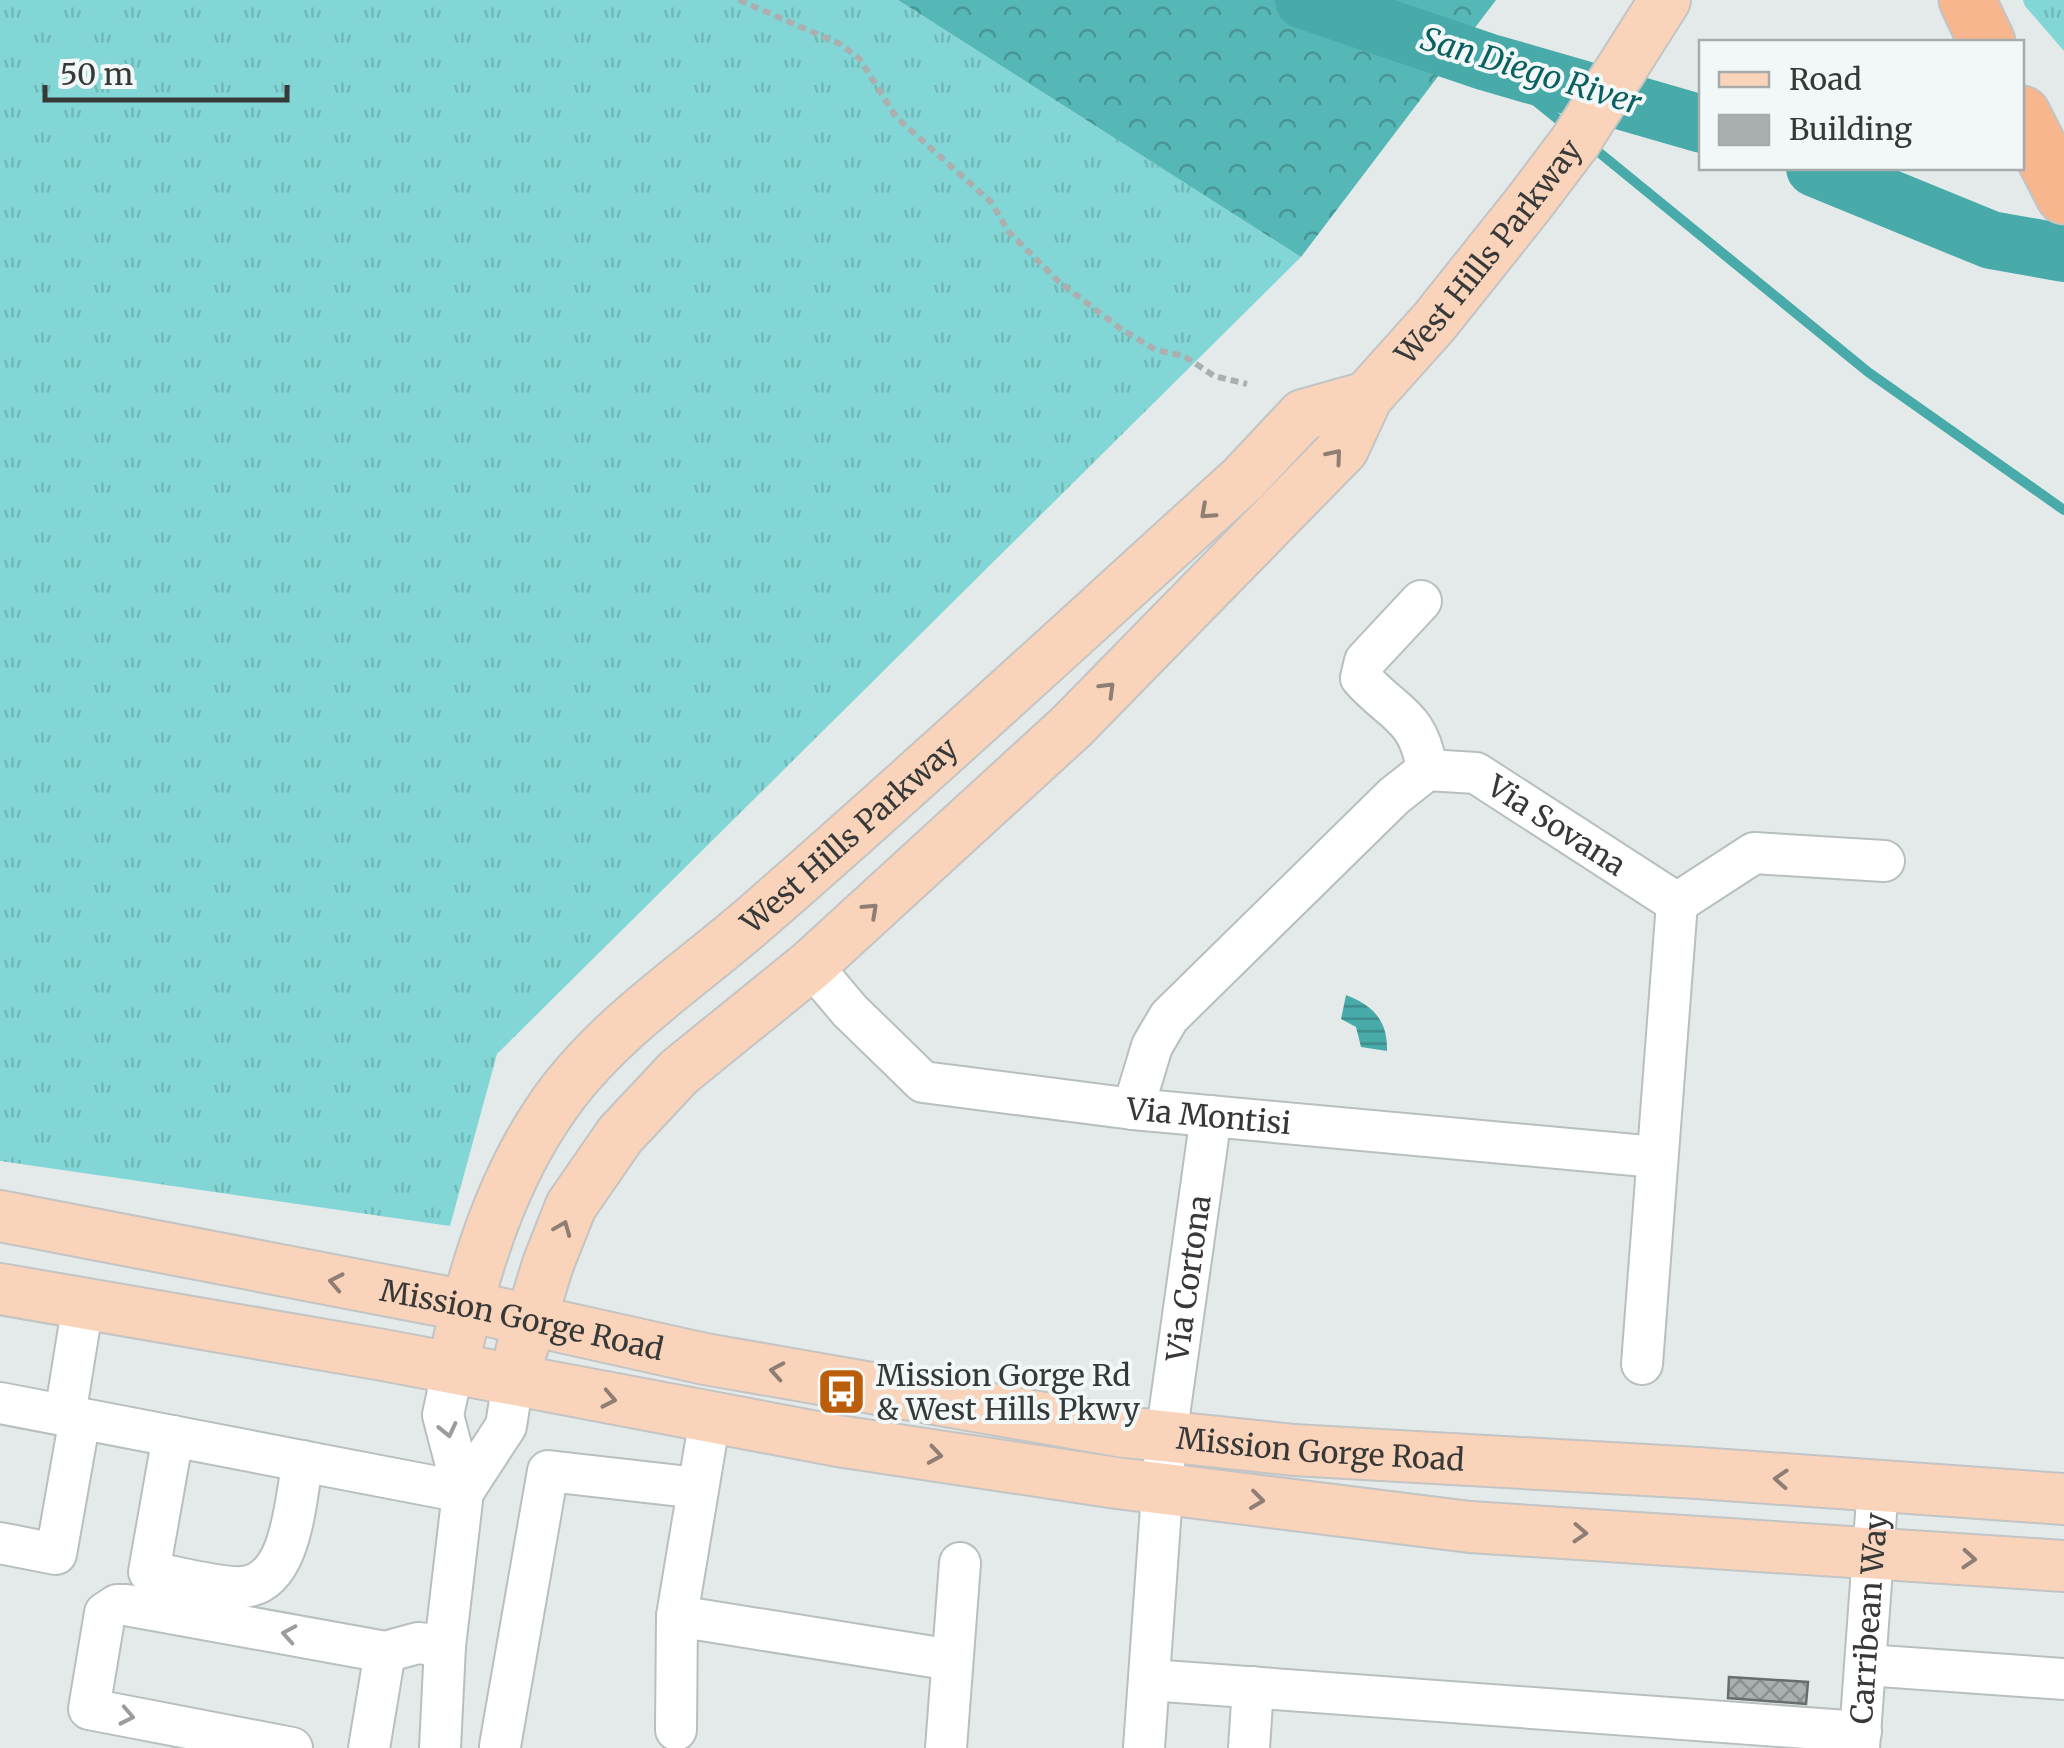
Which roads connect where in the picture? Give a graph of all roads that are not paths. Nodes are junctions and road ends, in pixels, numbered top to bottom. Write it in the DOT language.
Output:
graph roads {
  1 [pos="1665,0"];
  2 [pos="1968,0"];
  3 [pos="1987,40"];
  4 [pos="2024,118"];
  5 [pos="2064,196"];
  6 [pos="1366,397"];
  7 [pos="1421,601"];
  8 [pos="1427,770"];
  9 [pos="1884,862"];
  10 [pos="1676,903"];
  11 [pos="811,965"];
  12 [pos="1133,1109"];
  13 [pos="1211,1116"];
  14 [pos="1656,1157"];
  15 [pos="0,1216"];
  16 [pos="0,1290"];
  17 [pos="83,1304"];
  18 [pos="466,1306"];
  19 [pos="530,1319"];
  20 [pos="1642,1364"];
  21 [pos="453,1368"];
  22 [pos="513,1380"];
  23 [pos="0,1403"];
  24 [pos="72,1416"];
  25 [pos="710,1418"];
  26 [pos="173,1436"];
  27 [pos="1166,1438"];
  28 [pos="303,1460"];
  29 [pos="1878,1486"];
  30 [pos="698,1488"];
  31 [pos="1162,1488"];
  32 [pos="463,1492"];
  33 [pos="2064,1499"];
  34 [pos="0,1543"];
  35 [pos="1874,1553"];
  36 [pos="960,1563"];
  37 [pos="2064,1566"];
  38 [pos="677,1616"];
  39 [pos="445,1646"];
  40 [pos="385,1652"];
  41 [pos="952,1660"];
  42 [pos="1866,1665"];
  43 [pos="2064,1679"];
  44 [pos="1150,1680"];
  45 [pos="1253,1687"];
  46 [pos="676,1730"];
  47 [pos="1604,1731"];
  48 [pos="1698,1734"];
  49 [pos="1860,1740"];
  50 [pos="500,1746"];
  51 [pos="292,1748"];
  52 [pos="369,1748"];
  53 [pos="440,1748"];
  54 [pos="946,1748"];
  55 [pos="1144,1748"];
  56 [pos="1249,1748"];
  1 -- 6 [label="main road, West Hills Parkway"];
  2 -- 3 [label="highway"];
  4 -- 5 [label="highway"];
  11 -- 6 [label="main road, West Hills Parkway, one-way"];
  6 -- 18 [label="main road, West Hills Parkway, one-way"];
  7 -- 8 [label="street"];
  8 -- 10 [label="street, Via Sovana"];
  8 -- 12 [label="street"];
  9 -- 10 [label="street"];
  10 -- 14 [label="street"];
  11 -- 12 [label="street, Via Montisi"];
  19 -- 11 [label="main road, West Hills Parkway, one-way"];
  12 -- 13 [label="street, Via Montisi"];
  13 -- 14 [label="street, Via Montisi"];
  13 -- 27 [label="street, Via Cortona"];
  14 -- 20 [label="street"];
  18 -- 15 [label="main road, Mission Gorge Road, one-way"];
  16 -- 17 [label="main road, Mission Gorge Road"];
  17 -- 21 [label="main road, Mission Gorge Road"];
  17 -- 24 [label="street"];
  18 -- 19 [label="main road, Mission Gorge Road"];
  18 -- 21 [label="main road, West Hills Parkway"];
  19 -- 22 [label="main road, West Hills Parkway"];
  27 -- 19 [label="main road, Mission Gorge Road, one-way"];
  21 -- 22 [label="main road, Mission Gorge Road"];
  21 -- 32 [label="street, one-way"];
  22 -- 25 [label="main road, Mission Gorge Road, one-way"];
  22 -- 32 [label="street"];
  23 -- 24 [label="street"];
  24 -- 26 [label="street"];
  24 -- 34 [label="street"];
  25 -- 30 [label="street"];
  25 -- 31 [label="main road, Mission Gorge Road, one-way"];
  26 -- 28 [label="street"];
  26 -- 28 [label="street"];
  29 -- 27 [label="main road, Mission Gorge Road, one-way"];
  27 -- 31 [label="street, Via Cortona"];
  28 -- 32 [label="street"];
  29 -- 33 [label="main road, Mission Gorge Road"];
  29 -- 35 [label="street, Carribean Way"];
  30 -- 38 [label="street"];
  30 -- 50 [label="street"];
  31 -- 35 [label="main road, Mission Gorge Road, one-way"];
  31 -- 44 [label="street, Via Cortona"];
  32 -- 39 [label="street"];
  35 -- 37 [label="main road, Mission Gorge Road, one-way"];
  35 -- 42 [label="street, Carribean Way"];
  36 -- 41 [label="street"];
  38 -- 41 [label="street"];
  38 -- 46 [label="street"];
  39 -- 40 [label="street"];
  39 -- 53 [label="street"];
  40 -- 51 [label="street, one-way"];
  40 -- 52 [label="street"];
  41 -- 54 [label="street"];
  42 -- 43 [label="street"];
  42 -- 49 [label="street, Carribean Way"];
  44 -- 45 [label="street"];
  44 -- 55 [label="street, Via Cortona"];
  45 -- 47 [label="street"];
  45 -- 56 [label="street"];
  47 -- 48 [label="street"];
  48 -- 49 [label="street"];
}
